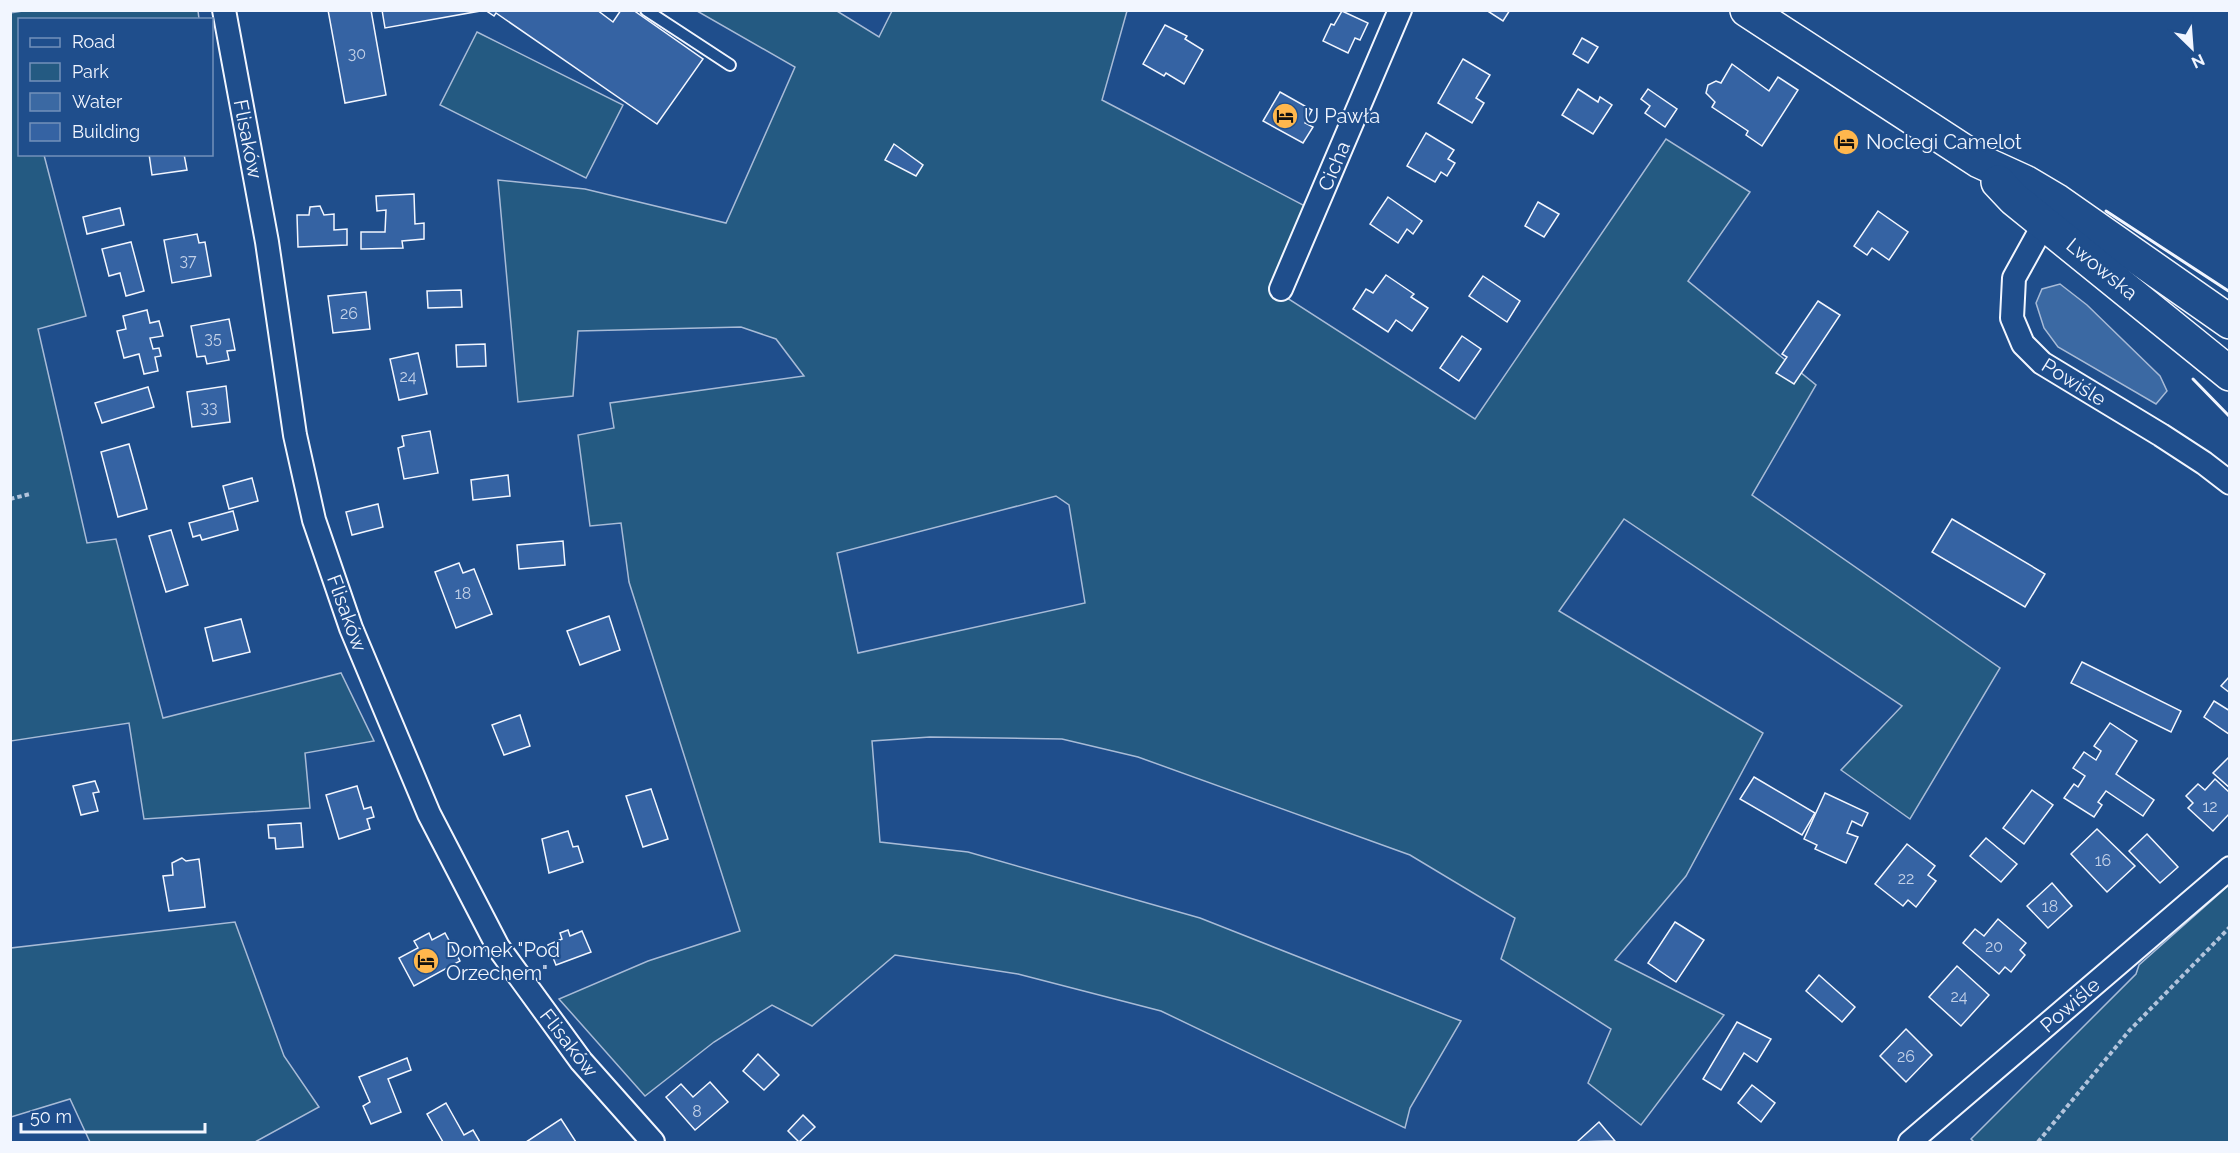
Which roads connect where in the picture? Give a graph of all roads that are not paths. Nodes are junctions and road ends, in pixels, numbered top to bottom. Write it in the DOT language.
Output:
graph roads {
  1 [pos="224,10"];
  2 [pos="646,10"];
  3 [pos="1400,10"];
  4 [pos="1747,10"];
  5 [pos="730,64"];
  6 [pos="2050,212"];
  7 [pos="1281,289"];
  8 [pos="2202,305"];
  9 [pos="2229,322"];
  10 [pos="2229,351"];
  11 [pos="2229,374"];
  12 [pos="2229,483"];
  13 [pos="2229,868"];
  14 [pos="653,1143"];
  15 [pos="1910,1143"];
  1 -- 14 [label="street, Flisaków"];
  2 -- 5 [label="lane"];
  3 -- 7 [label="street, Cicha"];
  4 -- 6 [label="main road, Lwowska"];
  6 -- 8 [label="main road, Lwowska"];
  6 -- 11 [label="main road, Lwowska"];
  6 -- 12 [label="street, Powiśle"];
  8 -- 9 [label="main road, Lwowska"];
  8 -- 10 [label="main road, Lwowska"];
  13 -- 15 [label="street, Powiśle"];
}
